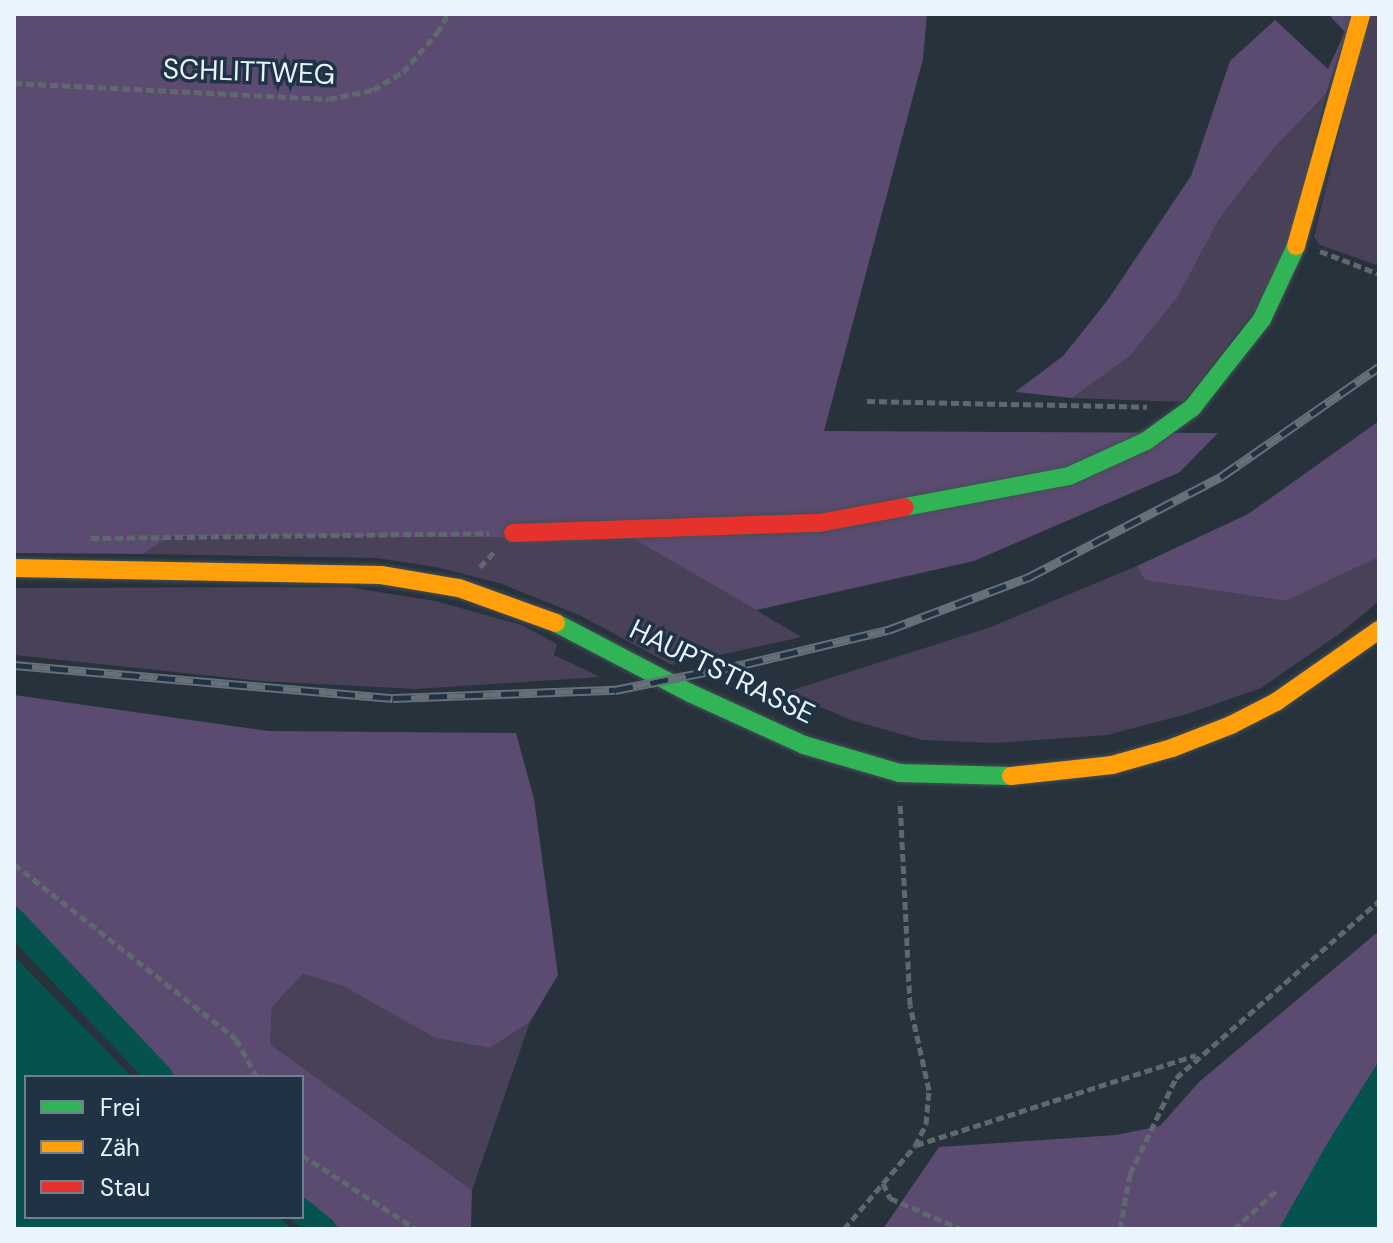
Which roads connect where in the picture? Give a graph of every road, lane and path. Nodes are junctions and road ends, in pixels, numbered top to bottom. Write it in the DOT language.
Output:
graph roads {
  1 [pos="448,14"];
  2 [pos="1361,14"];
  3 [pos="14,83"];
  4 [pos="1298,243"];
  5 [pos="1379,274"];
  6 [pos="867,401"];
  7 [pos="1192,408"];
  8 [pos="513,533"];
  9 [pos="76,538"];
  10 [pos="14,568"];
  11 [pos="459,588"];
  12 [pos="1379,630"];
  13 [pos="900,773"];
  14 [pos="14,864"];
  15 [pos="1379,901"];
  16 [pos="1200,1053"];
  17 [pos="256,1075"];
  18 [pos="915,1146"];
  19 [pos="304,1156"];
  20 [pos="883,1183"];
  21 [pos="1277,1190"];
  22 [pos="416,1229"];
  23 [pos="844,1229"];
  24 [pos="961,1229"];
  25 [pos="1120,1229"];
  26 [pos="1234,1229"];
  1 -- 3 [label="path, SCHLITTWEG"];
  2 -- 4 [label="main road"];
  4 -- 5 [label="path"];
  4 -- 7 [label="main road"];
  6 -- 7 [label="path"];
  7 -- 8 [label="main road"];
  8 -- 9 [label="path"];
  8 -- 11 [label="path"];
  10 -- 11 [label="main road, HAUPTSTRASSE"];
  11 -- 13 [label="main road, HAUPTSTRASSE"];
  12 -- 13 [label="main road, HAUPTSTRASSE"];
  13 -- 18 [label="path"];
  14 -- 17 [label="path"];
  15 -- 16 [label="path"];
  16 -- 18 [label="path"];
  16 -- 25 [label="path"];
  18 -- 20 [label="path"];
  19 -- 22 [label="path"];
  20 -- 23 [label="path"];
  20 -- 24 [label="path"];
  21 -- 26 [label="path"];
}
